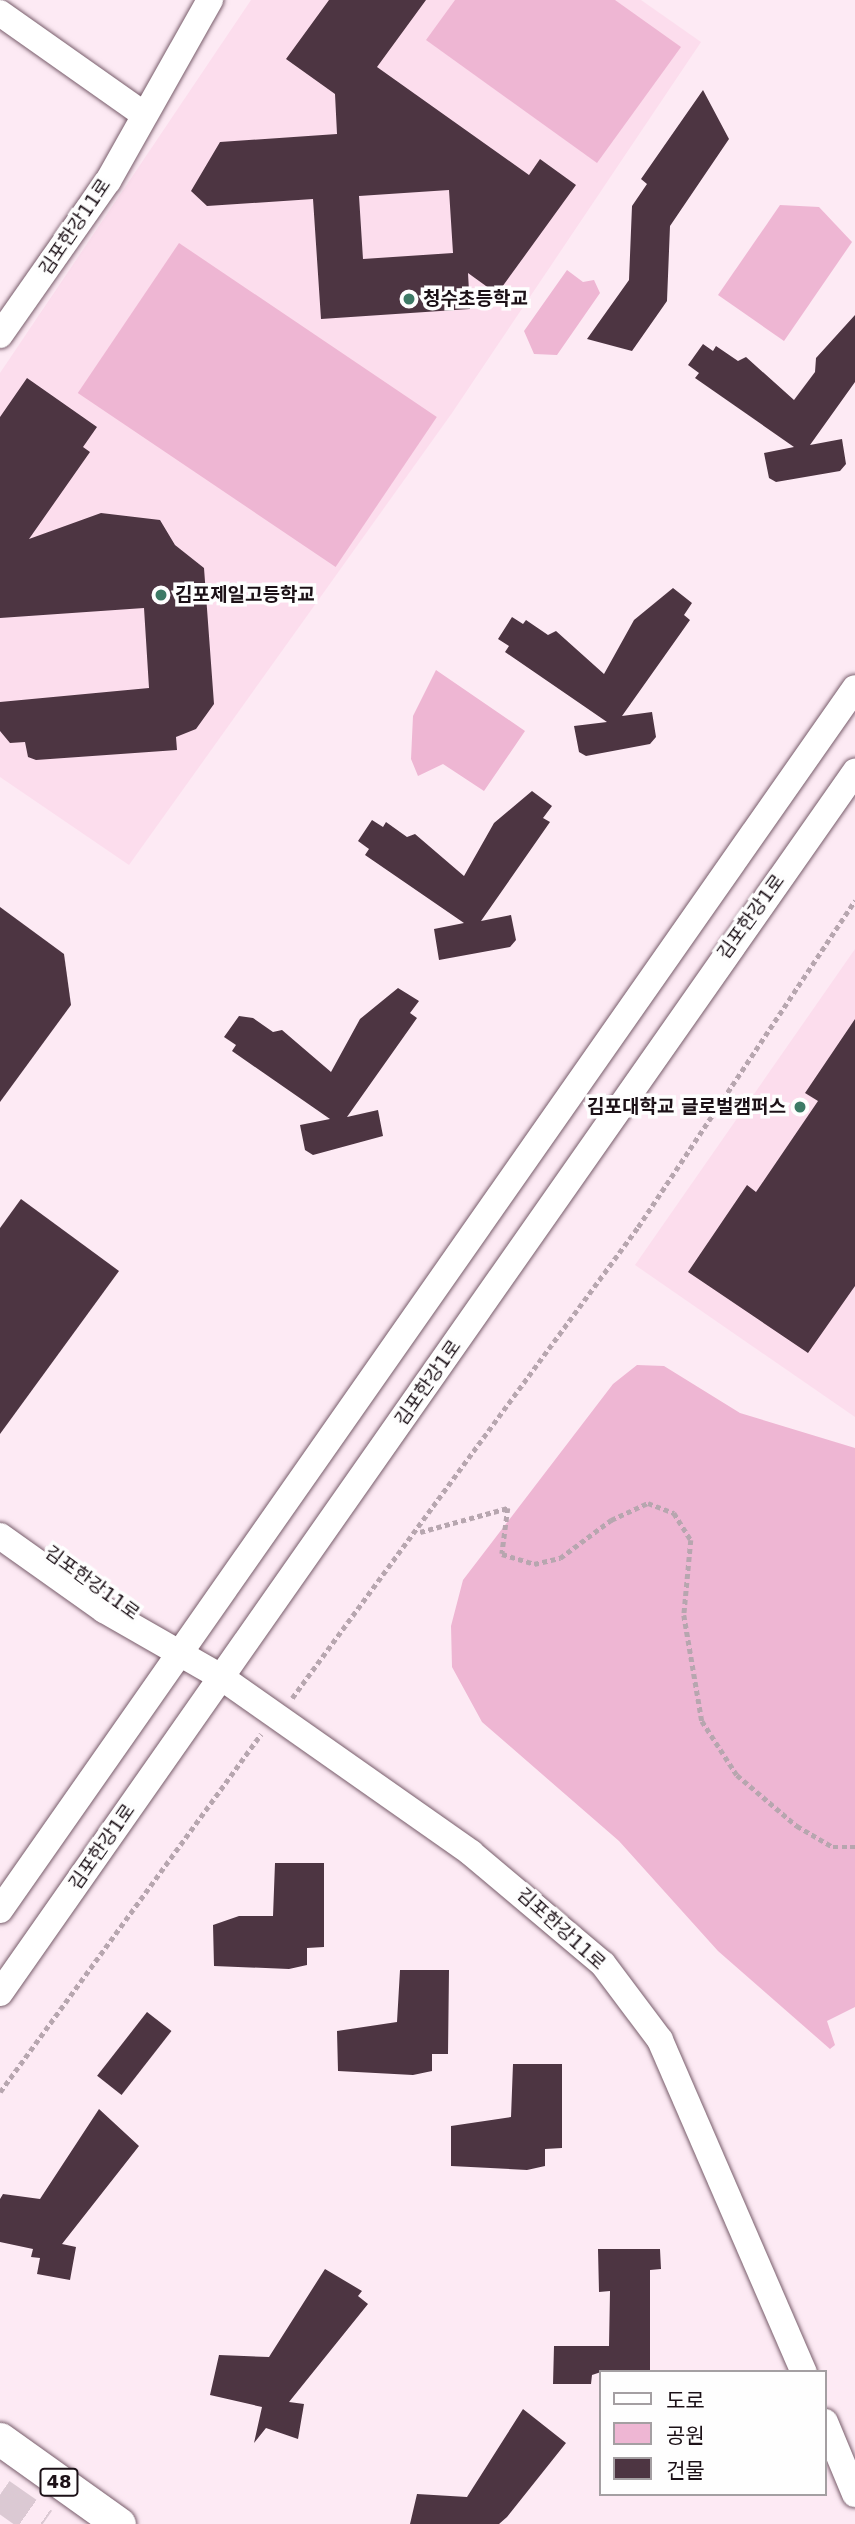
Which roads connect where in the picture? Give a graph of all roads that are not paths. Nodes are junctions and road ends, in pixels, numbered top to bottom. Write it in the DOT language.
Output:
graph roads {
  1 [pos="210,0"];
  2 [pos="0,13"];
  3 [pos="143,114"];
  4 [pos="0,316"];
  5 [pos="0,335"];
  6 [pos="855,688"];
  7 [pos="855,772"];
  8 [pos="0,1517"];
  9 [pos="0,1536"];
  10 [pos="182,1651"];
  11 [pos="221,1677"];
  12 [pos="0,1910"];
  13 [pos="0,1993"];
  14 [pos="803,2370"];
  15 [pos="827,2427"];
  16 [pos="0,2439"];
  17 [pos="855,2494"];
  18 [pos="119,2524"];
  1 -- 3 [label="street, 김포한강11로"];
  2 -- 3 [label="street"];
  3 -- 4 [label="street, 김포한강11로"];
  3 -- 5 [label="street, 김포한강11로"];
  6 -- 10 [label="street"];
  7 -- 11 [label="street, 김포한강1로"];
  8 -- 10 [label="street, 김포한강11로"];
  9 -- 10 [label="street, 김포한강11로"];
  10 -- 11 [label="street, 김포한강11로"];
  10 -- 12 [label="street"];
  11 -- 13 [label="street, 김포한강1로"];
  11 -- 14 [label="street, 김포한강11로"];
  15 -- 17 [label="street"];
  16 -- 18 [label="main road, 48"];
}
